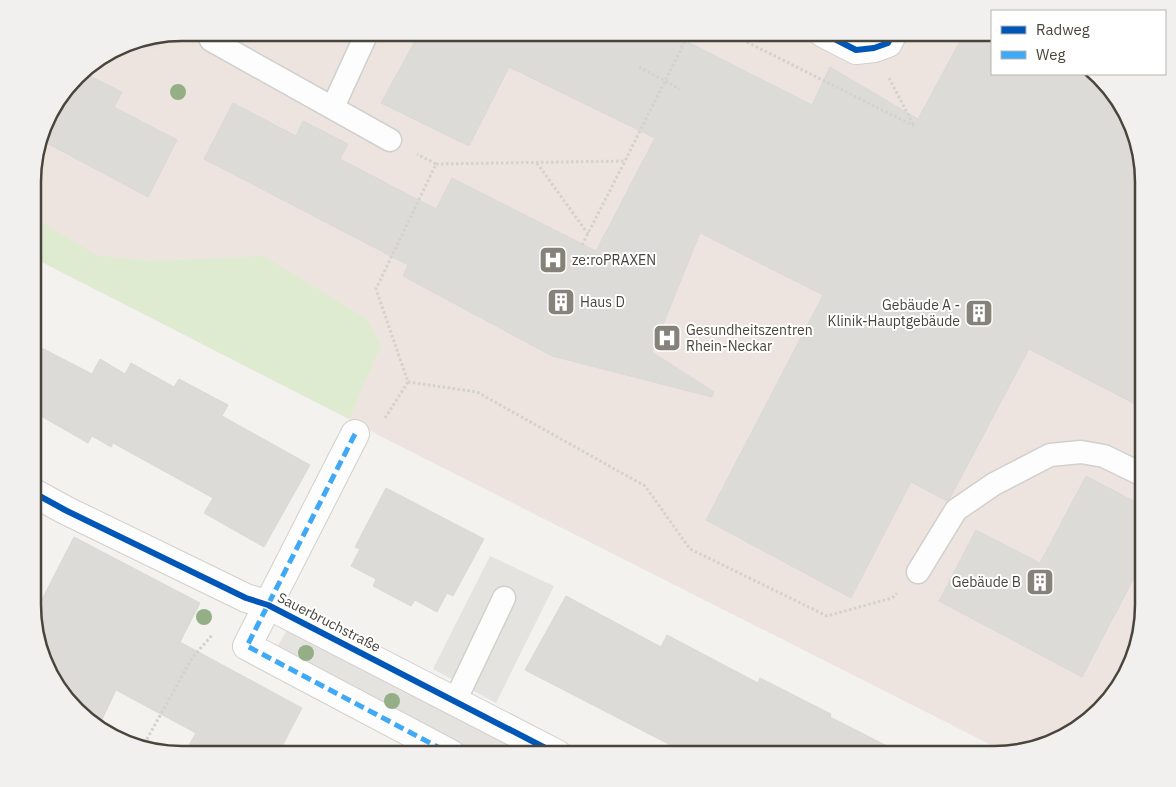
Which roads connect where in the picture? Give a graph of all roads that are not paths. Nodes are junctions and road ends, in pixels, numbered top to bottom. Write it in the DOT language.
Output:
graph roads {
  1 [pos="840,41"];
  2 [pos="881,41"];
  3 [pos="215,42"];
  4 [pos="362,42"];
  5 [pos="332,107"];
  6 [pos="390,140"];
  7 [pos="355,434"];
  8 [pos="1134,471"];
  9 [pos="41,497"];
  10 [pos="918,572"];
  11 [pos="504,598"];
  12 [pos="257,602"];
  13 [pos="455,701"];
  14 [pos="435,746"];
  15 [pos="541,746"];
  1 -- 2 [label="street"];
  3 -- 5 [label="lane"];
  4 -- 5 [label="lane"];
  5 -- 6 [label="lane"];
  7 -- 12 [label="street, Sauerbruchstraße"];
  8 -- 10 [label="lane"];
  9 -- 12 [label="street, Sauerbruchstraße"];
  11 -- 13 [label="lane"];
  12 -- 13 [label="street, Sauerbruchstraße"];
  12 -- 14 [label="street, Sauerbruchstraße"];
  13 -- 15 [label="street, Sauerbruchstraße"];
}
